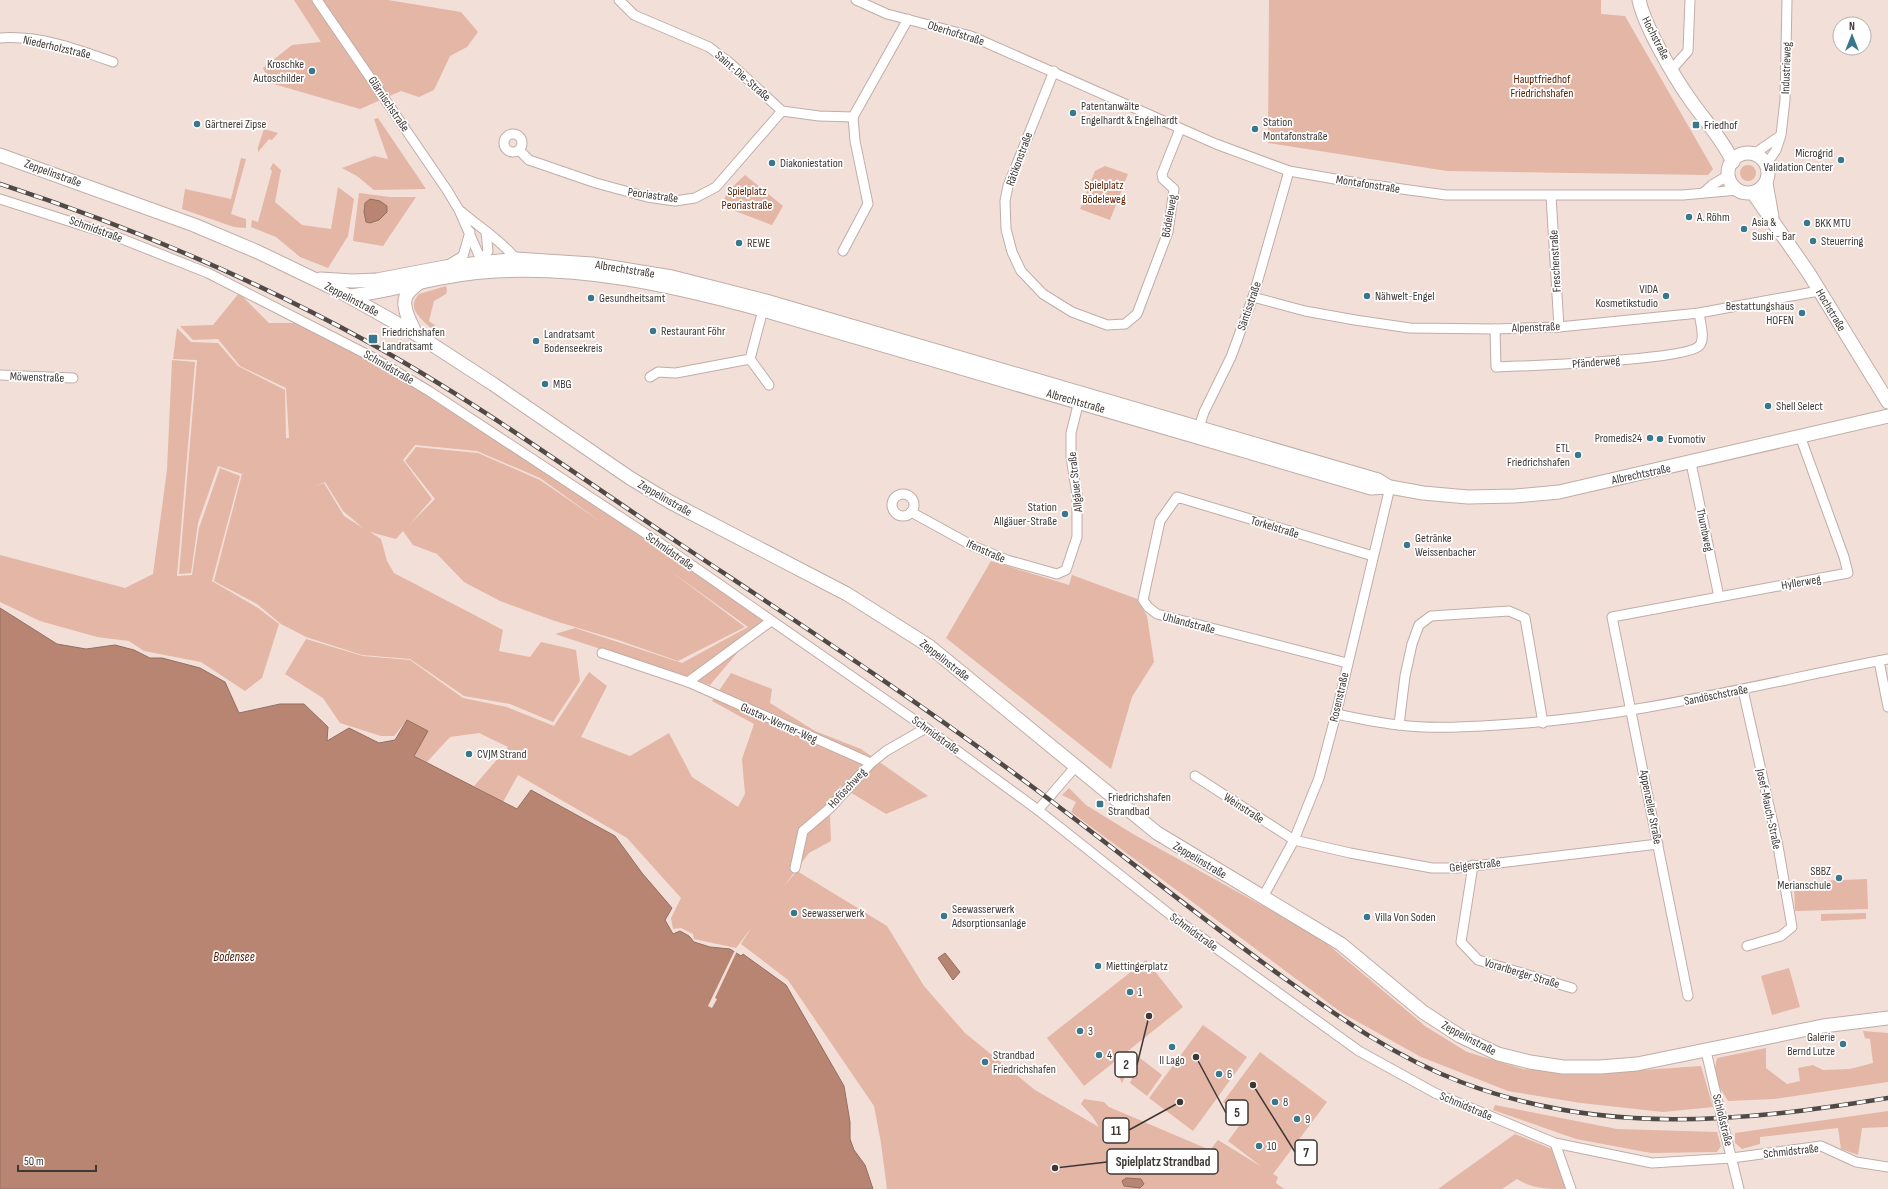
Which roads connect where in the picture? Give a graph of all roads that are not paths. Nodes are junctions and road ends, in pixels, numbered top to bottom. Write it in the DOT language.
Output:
graph roads {
  1 [pos="317,0"];
  2 [pos="619,0"];
  3 [pos="856,0"];
  4 [pos="1639,0"];
  5 [pos="1690,0"];
  6 [pos="1787,0"];
  7 [pos="908,19"];
  8 [pos="0,38"];
  9 [pos="113,62"];
  10 [pos="1672,69"];
  11 [pos="1054,71"];
  12 [pos="782,110"];
  13 [pos="853,117"];
  14 [pos="1180,129"];
  15 [pos="1717,134"];
  16 [pos="1781,135"];
  17 [pos="519,150"];
  18 [pos="0,154"];
  19 [pos="1750,154"];
  20 [pos="1733,162"];
  21 [pos="1766,164"];
  22 [pos="1289,171"];
  23 [pos="1729,175"];
  24 [pos="1766,183"];
  25 [pos="1738,190"];
  26 [pos="1753,192"];
  27 [pos="1703,193"];
  28 [pos="1551,196"];
  29 [pos="0,199"];
  30 [pos="460,210"];
  31 [pos="1773,218"];
  32 [pos="470,232"];
  33 [pos="486,233"];
  34 [pos="842,250"];
  35 [pos="516,259"];
  36 [pos="445,267"];
  37 [pos="482,267"];
  38 [pos="314,278"];
  39 [pos="422,281"];
  40 [pos="1819,291"];
  41 [pos="349,296"];
  42 [pos="1253,297"];
  43 [pos="765,305"];
  44 [pos="1699,313"];
  45 [pos="1125,324"];
  46 [pos="1559,327"];
  47 [pos="1496,329"];
  48 [pos="416,334"];
  49 [pos="750,359"];
  50 [pos="0,375"];
  51 [pos="650,377"];
  52 [pos="74,378"];
  53 [pos="769,385"];
  54 [pos="1080,397"];
  55 [pos="1888,402"];
  56 [pos="1888,416"];
  57 [pos="1198,431"];
  58 [pos="1800,436"];
  59 [pos="1691,463"];
  60 [pos="1390,487"];
  61 [pos="1177,497"];
  62 [pos="911,512"];
  63 [pos="1374,556"];
  64 [pos="1066,570"];
  65 [pos="1719,597"];
  66 [pos="1612,617"];
  67 [pos="771,621"];
  68 [pos="602,653"];
  69 [pos="1884,660"];
  70 [pos="1347,663"];
  71 [pos="688,682"];
  72 [pos="1743,690"];
  73 [pos="1888,707"];
  74 [pos="1631,710"];
  75 [pos="1336,714"];
  76 [pos="1543,723"];
  77 [pos="1399,725"];
  78 [pos="926,728"];
  79 [pos="870,764"];
  80 [pos="1076,766"];
  81 [pos="1195,776"];
  82 [pos="1038,810"];
  83 [pos="1294,840"];
  84 [pos="1658,844"];
  85 [pos="1473,865"];
  86 [pos="795,868"];
  87 [pos="1263,897"];
  88 [pos="1747,946"];
  89 [pos="1572,988"];
  90 [pos="1688,996"];
  91 [pos="1888,1018"];
  92 [pos="1706,1051"];
  93 [pos="1555,1143"];
  94 [pos="1732,1158"];
  95 [pos="1888,1167"];
  96 [pos="1571,1189"];
  97 [pos="1740,1189"];
  1 -- 30 [label="street, Glärnischstraße"];
  2 -- 12 [label="street, Saint-Die-Straße"];
  3 -- 7 [label="street, Oberhofstraße"];
  4 -- 10 [label="main road, Hochstraße"];
  5 -- 10 [label="street"];
  6 -- 16 [label="street, Industrieweg"];
  7 -- 11 [label="street, Oberhofstraße"];
  7 -- 13 [label="street"];
  8 -- 9 [label="street, Niederholzstraße"];
  10 -- 15 [label="main road, Hochstraße"];
  11 -- 14 [label="street, Montafonstraße"];
  11 -- 45 [label="street, Rätikonstraße"];
  12 -- 13 [label="street, Saint-Die-Straße"];
  12 -- 17 [label="street, Peoriastraße"];
  13 -- 34 [label="street"];
  14 -- 22 [label="street, Montafonstraße"];
  14 -- 45 [label="street, Bödeleweg"];
  15 -- 19 [label="main road, Hochstraße"];
  15 -- 20 [label="main road, Hochstraße"];
  16 -- 19 [label="street"];
  16 -- 21 [label="street, Industrieweg"];
  18 -- 38 [label="main road, Zeppelinstraße"];
  19 -- 20 [label="main road"];
  19 -- 21 [label="main road"];
  20 -- 23 [label="main road"];
  21 -- 24 [label="main road"];
  22 -- 28 [label="street, Montafonstraße"];
  22 -- 42 [label="street, Säntisstraße"];
  23 -- 25 [label="main road"];
  23 -- 27 [label="street"];
  24 -- 26 [label="main road"];
  24 -- 31 [label="main road, Hochstraße"];
  25 -- 26 [label="main road"];
  25 -- 27 [label="street, Montafonstraße"];
  26 -- 31 [label="main road, Hochstraße"];
  27 -- 28 [label="street, Montafonstraße"];
  28 -- 46 [label="street, Freschenstraße"];
  29 -- 67 [label="street, Schmidstraße"];
  30 -- 32 [label="street, Glärnischstraße"];
  30 -- 33 [label="street, Glärnischstraße"];
  31 -- 40 [label="main road, Hochstraße"];
  32 -- 36 [label="street"];
  32 -- 37 [label="street, Glärnischstraße"];
  33 -- 35 [label="street, Glärnischstraße"];
  33 -- 37 [label="street"];
  35 -- 37 [label="main road, Albrechtstraße"];
  35 -- 43 [label="main road, Albrechtstraße"];
  36 -- 37 [label="main road, Albrechtstraße"];
  36 -- 38 [label="main road, Albrechtstraße"];
  37 -- 39 [label="main road, Albrechtstraße"];
  37 -- 43 [label="main road, Albrechtstraße"];
  38 -- 41 [label="main road, Zeppelinstraße"];
  39 -- 41 [label="main road, Albrechtstraße"];
  39 -- 48 [label="main road"];
  40 -- 44 [label="street, Alpenstraße"];
  40 -- 55 [label="main road, Hochstraße"];
  41 -- 48 [label="main road, Zeppelinstraße"];
  42 -- 47 [label="street, Alpenstraße"];
  42 -- 57 [label="street, Säntisstraße"];
  43 -- 49 [label="street"];
  43 -- 54 [label="main road, Albrechtstraße"];
  44 -- 46 [label="street, Alpenstraße"];
  44 -- 47 [label="street, Pfänderweg"];
  46 -- 47 [label="street, Alpenstraße"];
  48 -- 80 [label="main road, Zeppelinstraße"];
  49 -- 51 [label="street"];
  49 -- 53 [label="street"];
  50 -- 52 [label="street, Möwenstraße"];
  54 -- 57 [label="main road, Albrechtstraße"];
  54 -- 64 [label="street, Allgäuer Straße"];
  56 -- 58 [label="main road, Albrechtstraße"];
  57 -- 60 [label="main road, Albrechtstraße"];
  58 -- 59 [label="main road, Albrechtstraße"];
  58 -- 65 [label="street, Hyllerweg"];
  59 -- 60 [label="main road, Albrechtstraße"];
  59 -- 65 [label="street, Thumbweg"];
  60 -- 63 [label="street, Rosenstraße"];
  61 -- 63 [label="street, Torkelstraße"];
  61 -- 70 [label="street, Uhlandstraße"];
  62 -- 64 [label="street, Ifenstraße"];
  63 -- 70 [label="street, Rosenstraße"];
  65 -- 66 [label="street, Hyllerweg"];
  66 -- 74 [label="street, Appenzeller Straße"];
  67 -- 71 [label="street"];
  67 -- 78 [label="street, Schmidstraße"];
  68 -- 71 [label="street, Gustav-Werner-Weg"];
  69 -- 72 [label="street, Sandöschstraße"];
  69 -- 73 [label="street"];
  70 -- 75 [label="street, Rosenstraße"];
  71 -- 79 [label="street, Gustav-Werner-Weg"];
  72 -- 74 [label="street, Sandöschstraße"];
  72 -- 88 [label="street, Josef-Mauch-Straße"];
  74 -- 76 [label="street, Sandöschstraße"];
  74 -- 84 [label="street, Appenzeller Straße"];
  75 -- 77 [label="street, Sandöschstraße"];
  75 -- 83 [label="street, Rosenstraße"];
  76 -- 77 [label="street, Sandöschstraße"];
  76 -- 77 [label="street"];
  78 -- 79 [label="street, Hoföschweg"];
  78 -- 82 [label="street, Schmidstraße"];
  79 -- 86 [label="street, Hoföschweg"];
  80 -- 82 [label="street"];
  80 -- 87 [label="main road, Zeppelinstraße"];
  81 -- 83 [label="street, Weinstraße"];
  82 -- 93 [label="street, Schmidstraße"];
  83 -- 85 [label="street, Geigerstraße"];
  83 -- 87 [label="street, Rosenstraße"];
  84 -- 85 [label="street, Geigerstraße"];
  84 -- 90 [label="street, Appenzeller Straße"];
  85 -- 89 [label="street, Vorarlberger Straße"];
  87 -- 92 [label="main road, Zeppelinstraße"];
  91 -- 92 [label="main road, Zeppelinstraße"];
  92 -- 94 [label="street, Schloßstraße, bridge"];
  93 -- 94 [label="street, Schmidstraße"];
  93 -- 96 [label="street"];
  94 -- 95 [label="street, Schmidstraße"];
  94 -- 97 [label="street, Schloßstraße"];
}
